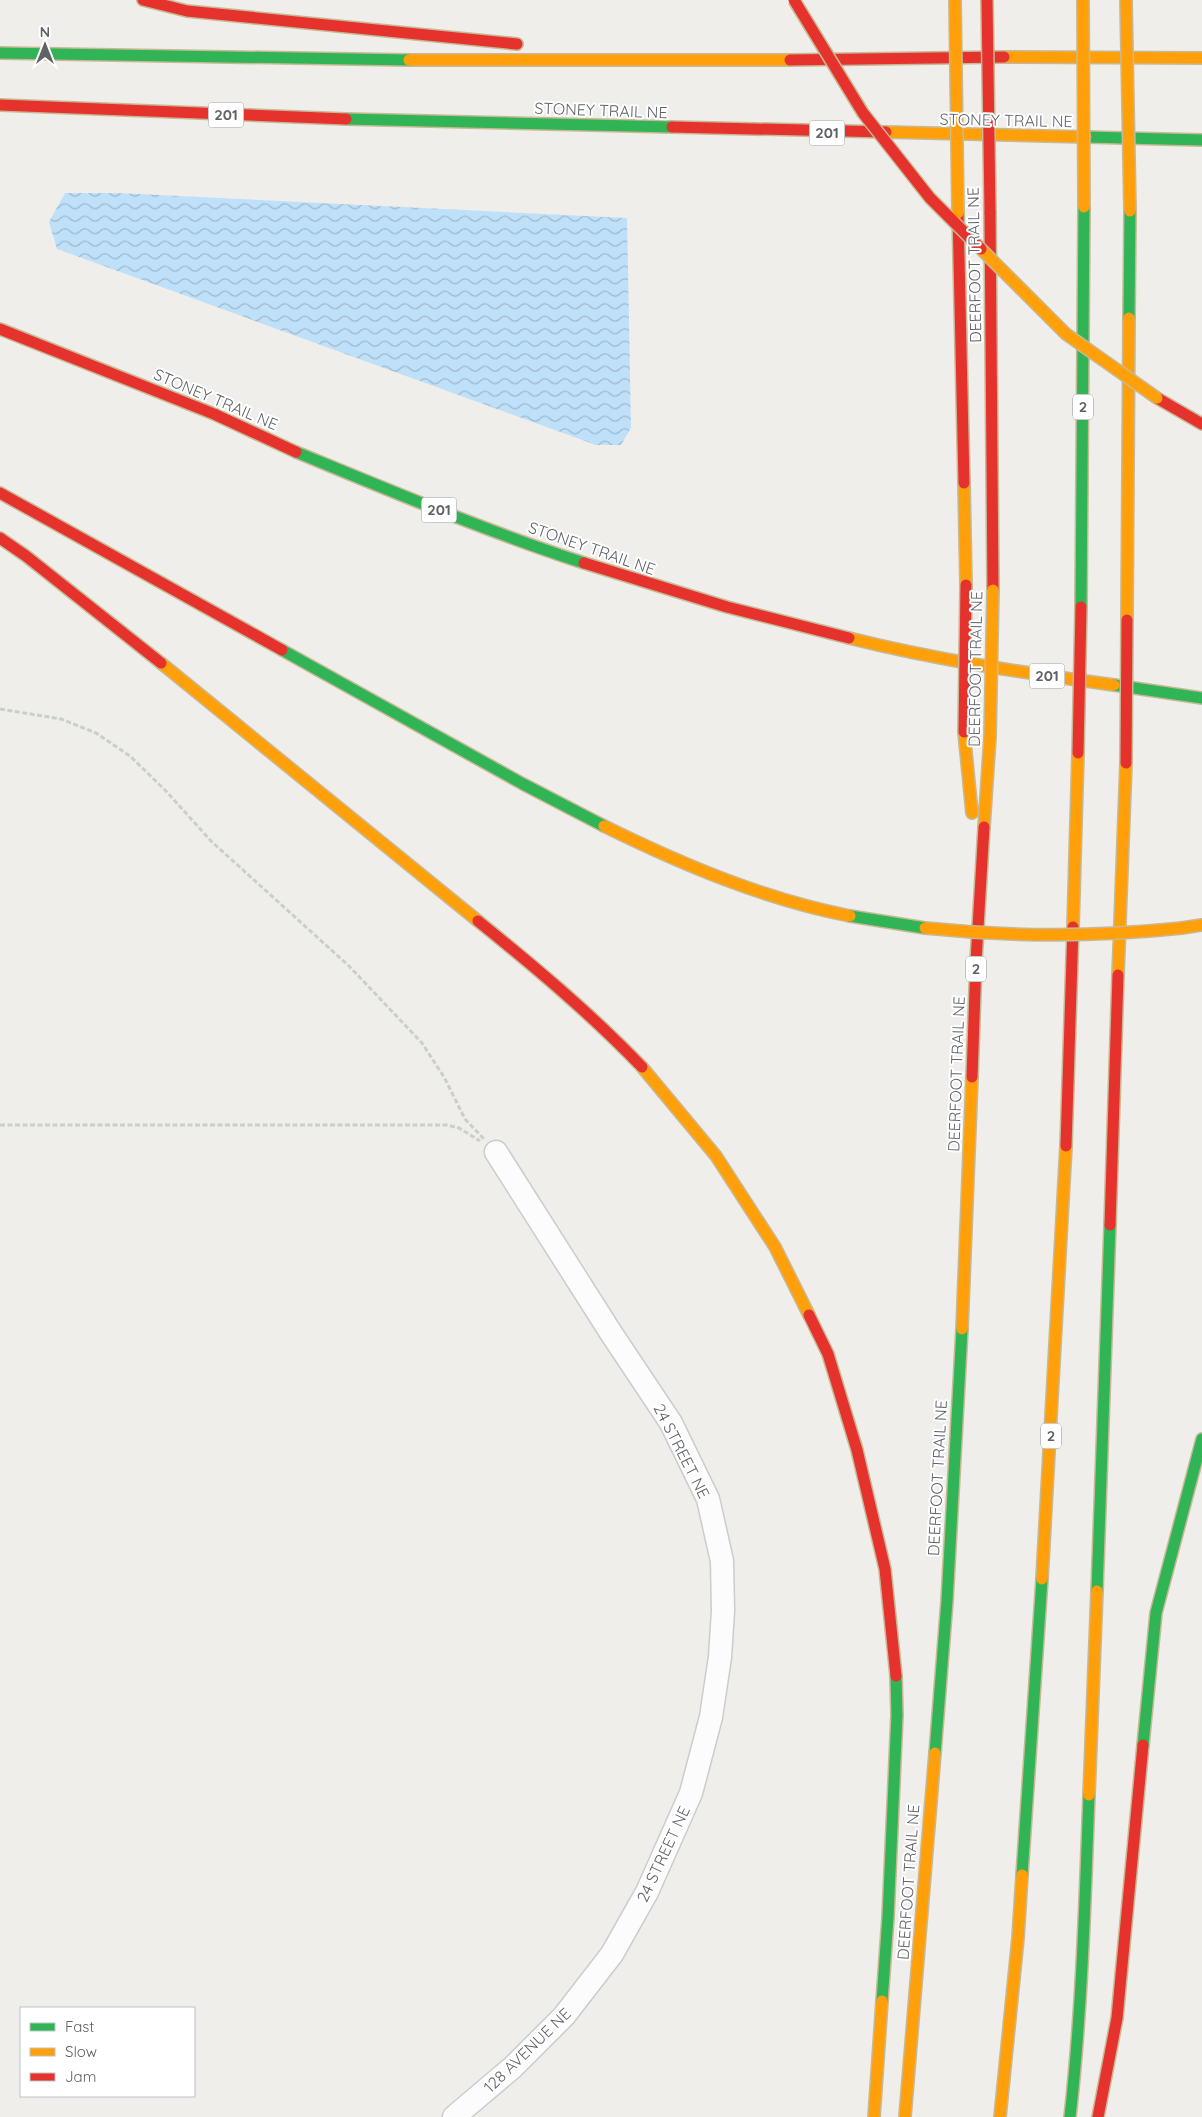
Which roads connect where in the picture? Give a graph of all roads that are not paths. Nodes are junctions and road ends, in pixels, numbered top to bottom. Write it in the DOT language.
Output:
graph roads {
  1 [pos="143,0"];
  2 [pos="794,0"];
  3 [pos="955,0"];
  4 [pos="987,0"];
  5 [pos="1083,0"];
  6 [pos="1126,0"];
  7 [pos="530,45"];
  8 [pos="579,49"];
  9 [pos="0,53"];
  10 [pos="1202,58"];
  11 [pos="755,61"];
  12 [pos="0,105"];
  13 [pos="1202,140"];
  14 [pos="0,329"];
  15 [pos="1202,424"];
  16 [pos="0,493"];
  17 [pos="0,538"];
  18 [pos="1202,698"];
  19 [pos="980,894"];
  20 [pos="1202,925"];
  21 [pos="496,1152"];
  22 [pos="1202,1439"];
  23 [pos="612,1954"];
  24 [pos="454,2117"];
  25 [pos="874,2117"];
  26 [pos="905,2117"];
  27 [pos="1000,2117"];
  28 [pos="1070,2117"];
  29 [pos="1098,2117"];
  1 -- 7 [label="highway"];
  2 -- 15 [label="highway, bridge"];
  3 -- 19 [label="highway, bridge"];
  4 -- 19 [label="highway, DEERFOOT TRAIL NE / 2, bridge"];
  5 -- 27 [label="highway, 2, bridge"];
  6 -- 28 [label="highway, bridge"];
  8 -- 11 [label="highway"];
  9 -- 11 [label="highway"];
  10 -- 11 [label="highway"];
  12 -- 13 [label="highway, STONEY TRAIL NE / 201"];
  14 -- 18 [label="highway, STONEY TRAIL NE / 201"];
  16 -- 20 [label="highway, bridge"];
  17 -- 25 [label="highway"];
  19 -- 26 [label="highway, DEERFOOT TRAIL NE / 2"];
  21 -- 23 [label="street, 24 STREET NE"];
  22 -- 29 [label="highway"];
  23 -- 24 [label="street, 128 AVENUE NE"];
}
